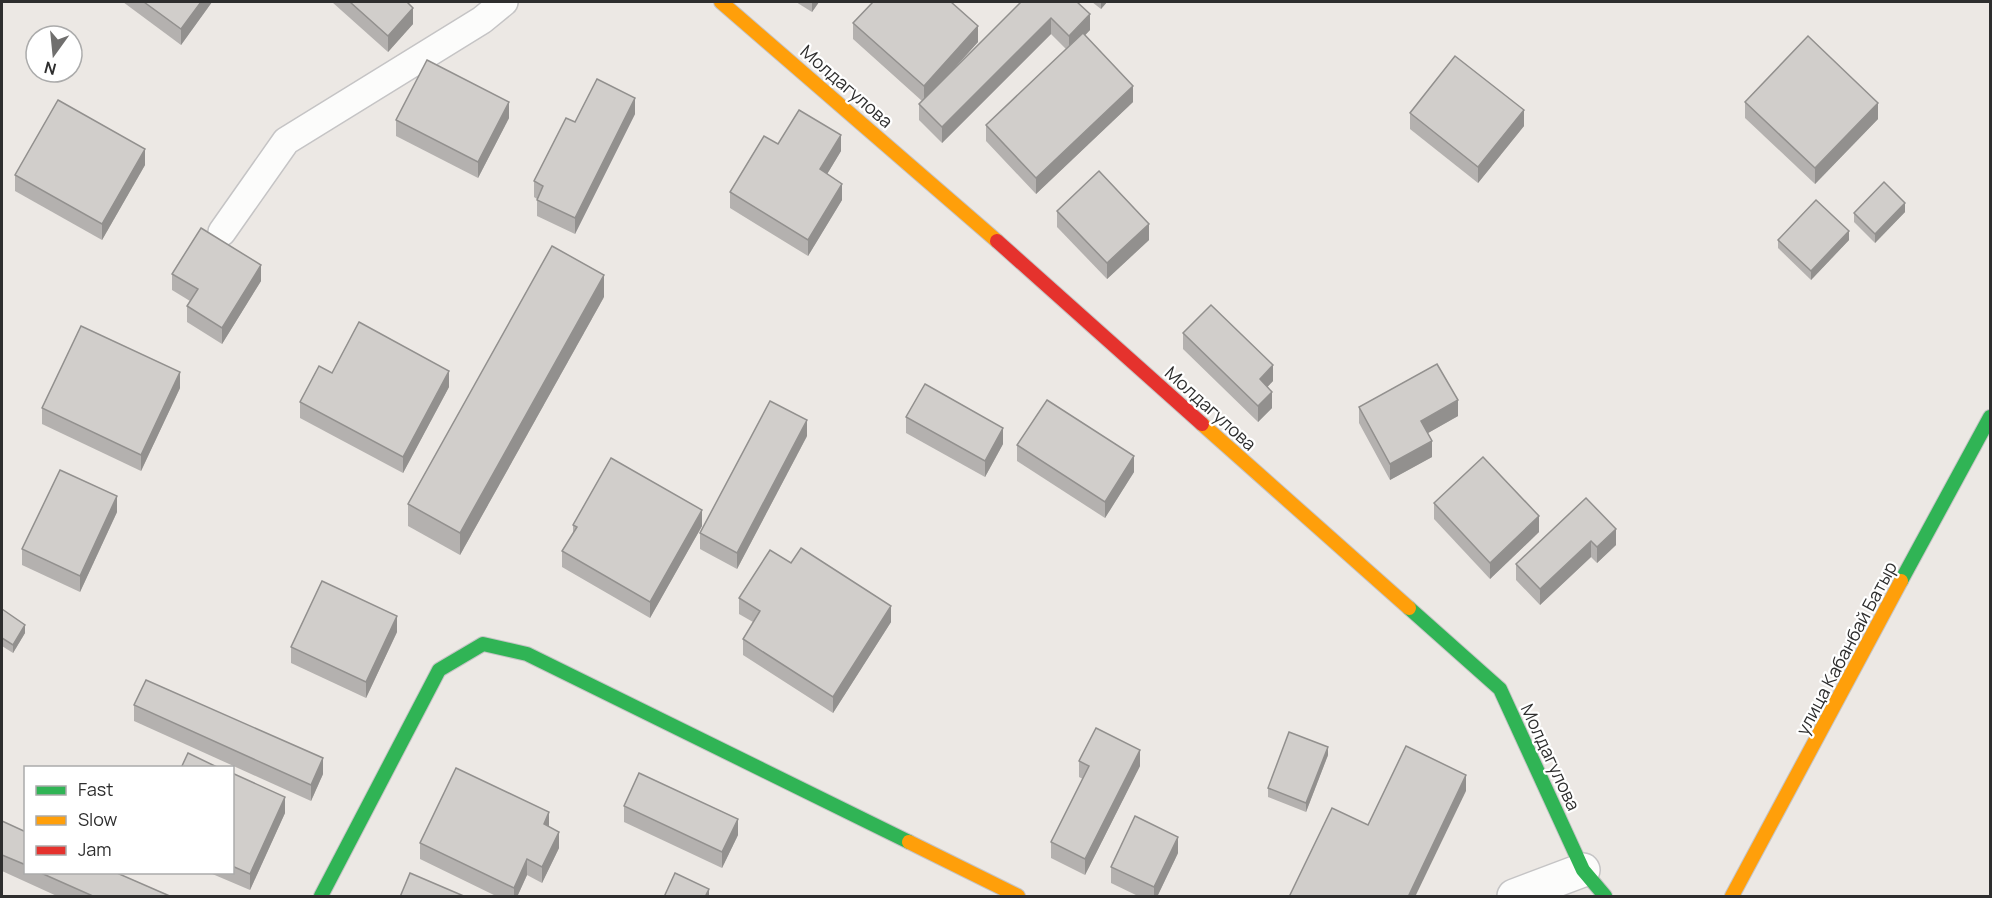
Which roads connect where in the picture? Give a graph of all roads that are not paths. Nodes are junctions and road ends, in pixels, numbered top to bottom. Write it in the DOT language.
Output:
graph roads {
  1 [pos="504,2"];
  2 [pos="721,2"];
  3 [pos="222,232"];
  4 [pos="1990,417"];
  5 [pos="1583,870"];
  6 [pos="321,897"];
  7 [pos="1018,897"];
  8 [pos="1514,897"];
  9 [pos="1605,897"];
  10 [pos="1732,897"];
  1 -- 3 [label="lane"];
  2 -- 5 [label="street, Молдагулова"];
  4 -- 10 [label="street, улица Кабанбай Батыр"];
  5 -- 8 [label="street"];
  5 -- 9 [label="street, Молдагулова"];
  6 -- 7 [label="street"];
}
